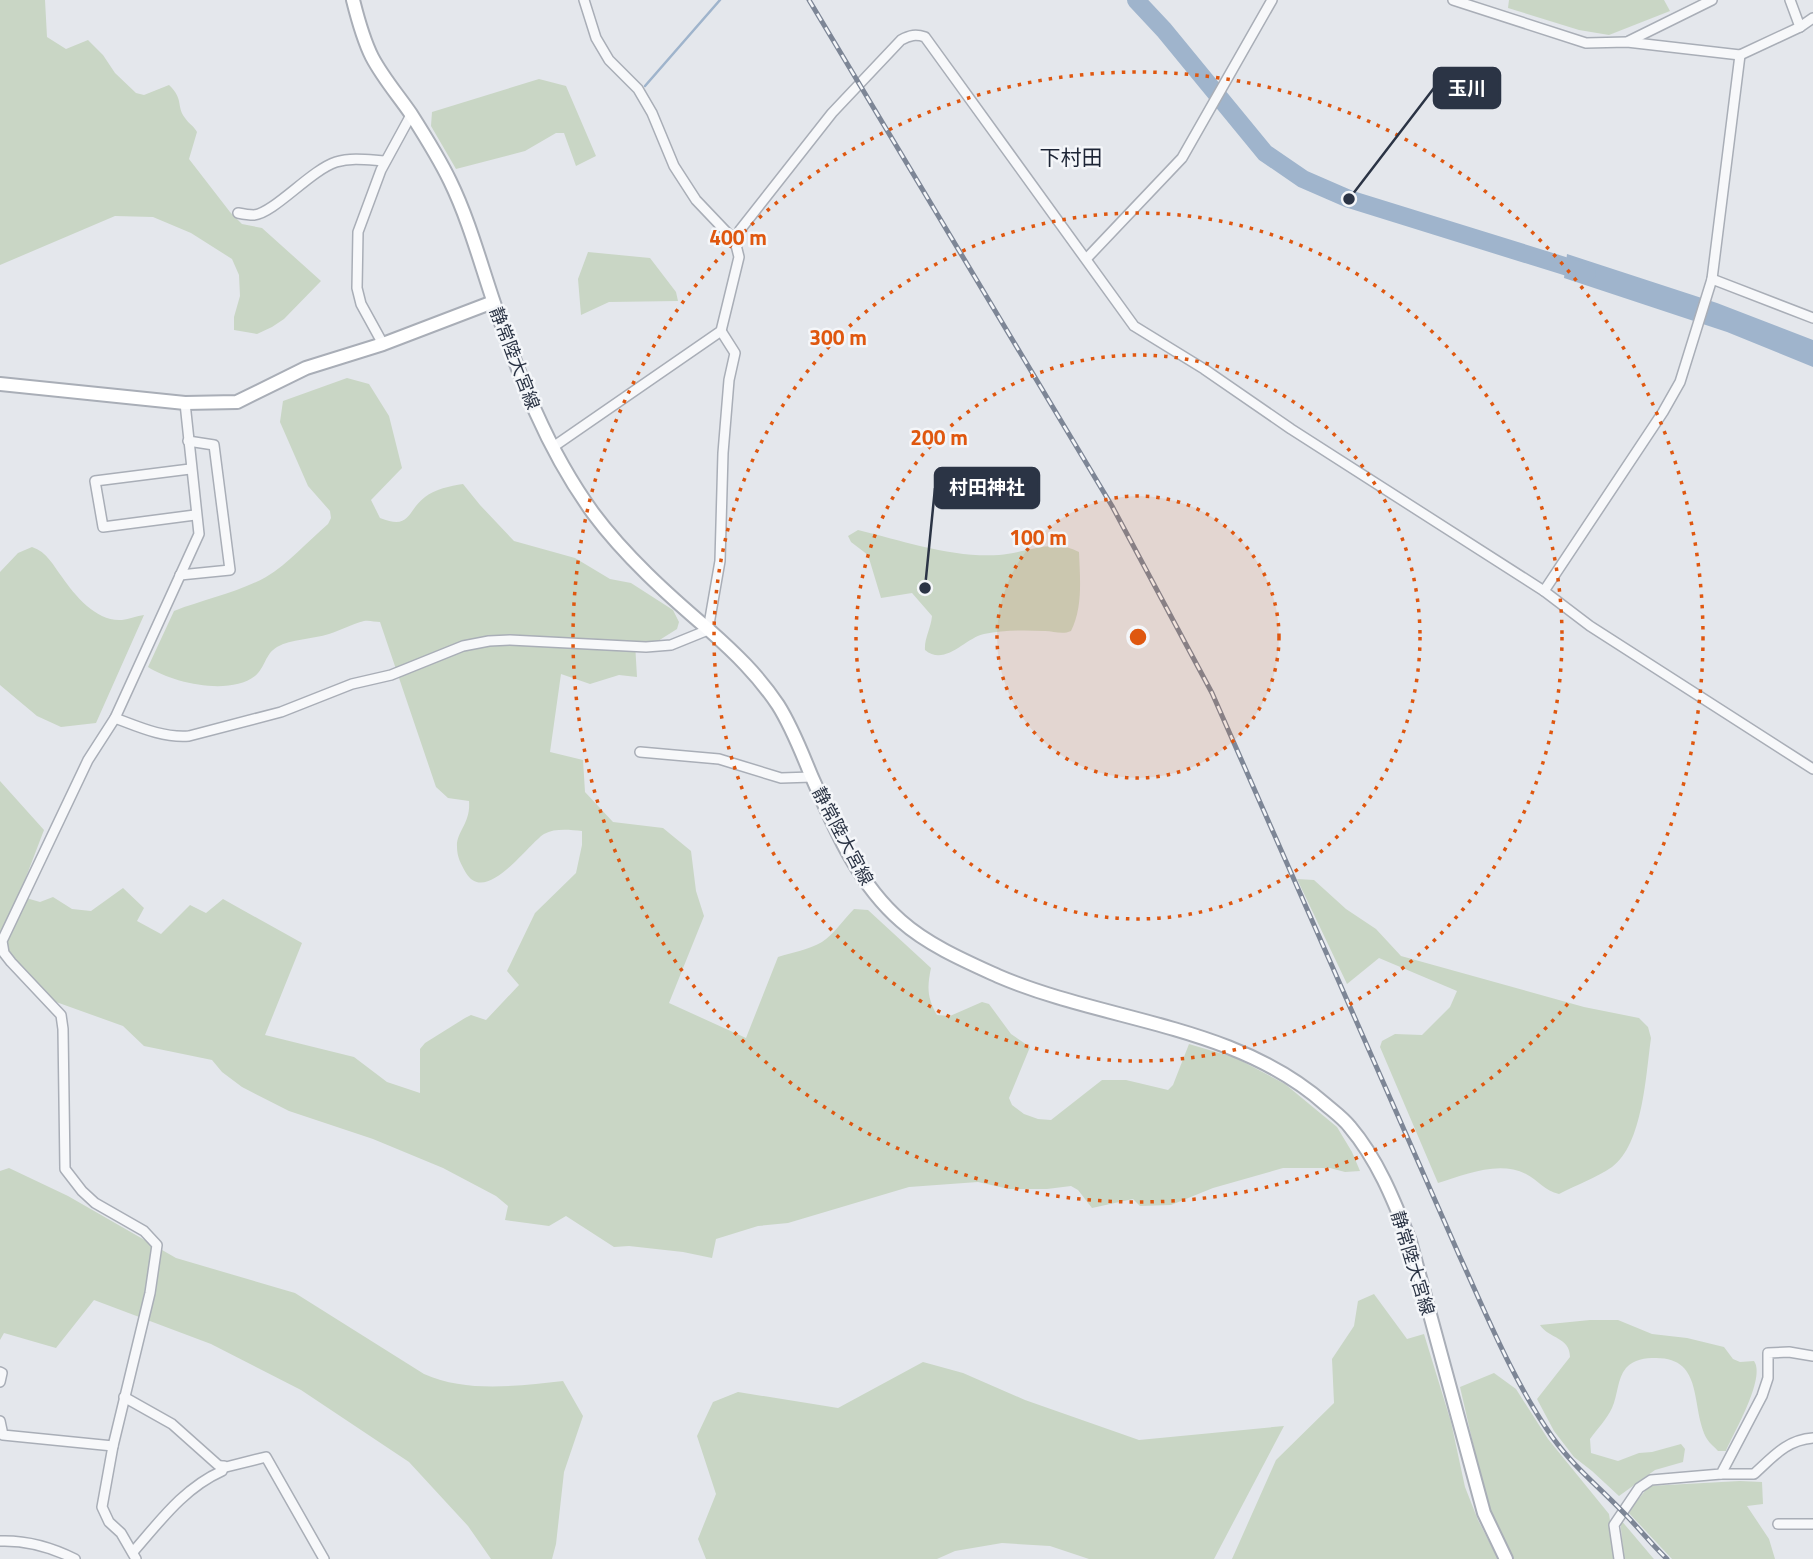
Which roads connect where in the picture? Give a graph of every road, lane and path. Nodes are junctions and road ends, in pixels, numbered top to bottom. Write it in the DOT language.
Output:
graph roads {
  1 [pos="354,0"];
  2 [pos="584,0"];
  3 [pos="1272,0"];
  4 [pos="1453,0"];
  5 [pos="1712,0"];
  6 [pos="1790,0"];
  7 [pos="1813,18"];
  8 [pos="1800,27"];
  9 [pos="1627,42"];
  10 [pos="1740,55"];
  11 [pos="411,115"];
  12 [pos="386,161"];
  13 [pos="238,213"];
  14 [pos="735,241"];
  15 [pos="1087,258"];
  16 [pos="1712,279"];
  17 [pos="493,302"];
  18 [pos="1813,318"];
  19 [pos="721,331"];
  20 [pos="383,344"];
  21 [pos="0,384"];
  22 [pos="185,403"];
  23 [pos="188,442"];
  24 [pos="553,447"];
  25 [pos="190,469"];
  26 [pos="195,514"];
  27 [pos="180,575"];
  28 [pos="1544,592"];
  29 [pos="708,629"];
  30 [pos="115,718"];
  31 [pos="640,752"];
  32 [pos="1813,769"];
  33 [pos="812,777"];
  34 [pos="1813,1356"];
  35 [pos="0,1372"];
  36 [pos="0,1382"];
  37 [pos="124,1397"];
  38 [pos="0,1421"];
  39 [pos="1813,1438"];
  40 [pos="113,1446"];
  41 [pos="223,1466"];
  42 [pos="1721,1474"];
  43 [pos="1778,1524"];
  44 [pos="1813,1524"];
  45 [pos="0,1541"];
  46 [pos="135,1555"];
  47 [pos="75,1559"];
  48 [pos="324,1559"];
  49 [pos="1506,1559"];
  50 [pos="1619,1559"];
  1 -- 11 [label="main road, 静常陸大宮線"];
  2 -- 14 [label="street"];
  3 -- 15 [label="street"];
  4 -- 9 [label="street"];
  5 -- 9 [label="street"];
  6 -- 8 [label="street"];
  7 -- 8 [label="street"];
  8 -- 10 [label="street"];
  9 -- 10 [label="street"];
  10 -- 16 [label="street"];
  11 -- 12 [label="street"];
  11 -- 17 [label="main road, 静常陸大宮線"];
  12 -- 13 [label="street"];
  12 -- 20 [label="street"];
  14 -- 15 [label="street"];
  14 -- 19 [label="street"];
  15 -- 28 [label="street"];
  16 -- 18 [label="street"];
  16 -- 28 [label="street"];
  17 -- 20 [label="main road"];
  17 -- 24 [label="main road, 静常陸大宮線"];
  19 -- 24 [label="street"];
  19 -- 29 [label="street"];
  20 -- 22 [label="main road"];
  21 -- 22 [label="main road"];
  22 -- 23 [label="street"];
  23 -- 25 [label="street"];
  23 -- 27 [label="street"];
  24 -- 29 [label="main road, 静常陸大宮線"];
  25 -- 26 [label="street"];
  25 -- 26 [label="street"];
  26 -- 27 [label="street"];
  27 -- 30 [label="street"];
  28 -- 32 [label="street"];
  29 -- 30 [label="street"];
  29 -- 33 [label="main road, 静常陸大宮線"];
  30 -- 37 [label="street"];
  31 -- 33 [label="street"];
  33 -- 49 [label="main road, 静常陸大宮線"];
  34 -- 42 [label="street"];
  35 -- 36 [label="street"];
  37 -- 40 [label="street"];
  37 -- 41 [label="street"];
  38 -- 40 [label="street"];
  39 -- 42 [label="street"];
  40 -- 46 [label="street"];
  41 -- 46 [label="street"];
  41 -- 48 [label="street"];
  42 -- 50 [label="street"];
  43 -- 44 [label="street"];
  45 -- 47 [label="street"];
}
